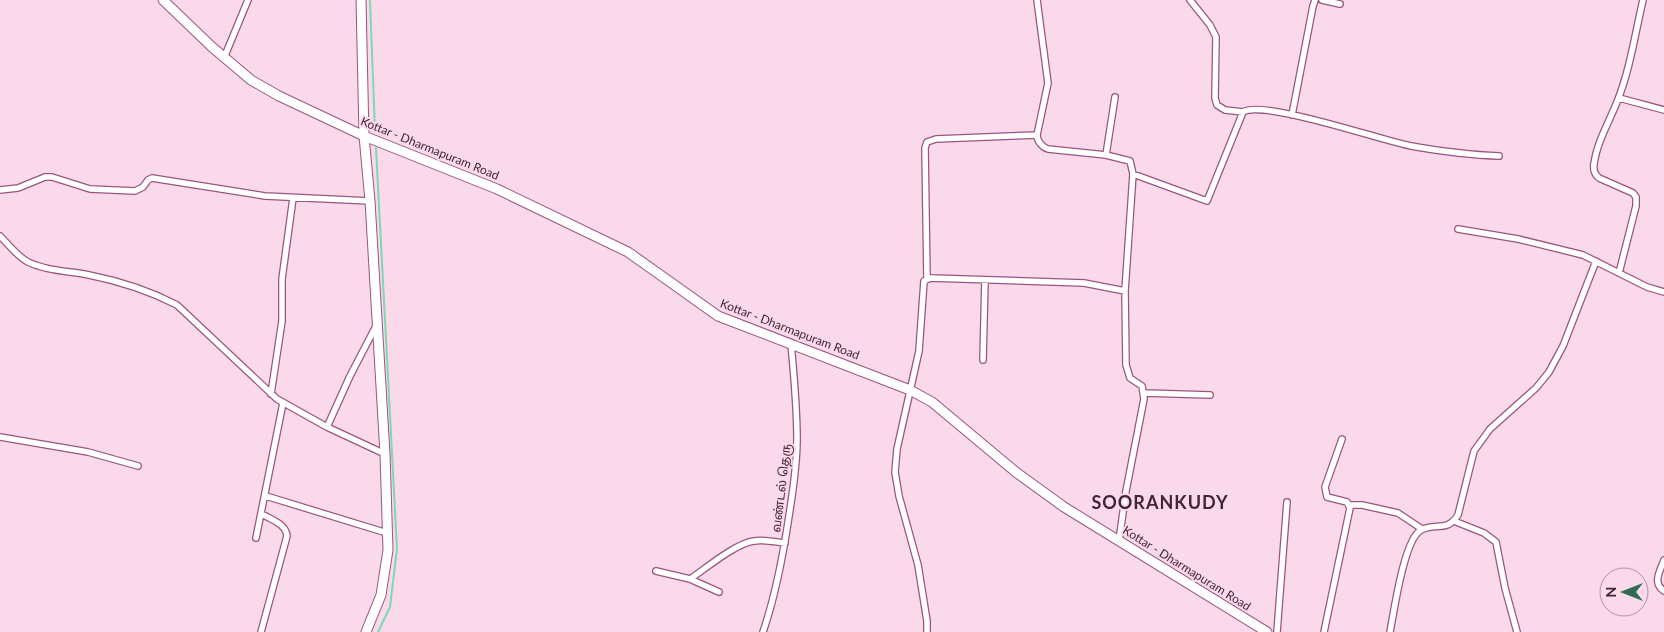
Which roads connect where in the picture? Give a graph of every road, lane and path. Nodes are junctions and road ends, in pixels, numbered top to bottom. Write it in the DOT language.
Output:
graph roads {
  1 [pos="162,0"];
  2 [pos="248,0"];
  3 [pos="361,0"];
  4 [pos="1038,0"];
  5 [pos="1190,0"];
  6 [pos="1315,0"];
  7 [pos="1322,0"];
  8 [pos="1643,0"];
  9 [pos="1340,4"];
  10 [pos="224,58"];
  11 [pos="1115,97"];
  12 [pos="1619,98"];
  13 [pos="1664,110"];
  14 [pos="1243,112"];
  15 [pos="1292,115"];
  16 [pos="1037,135"];
  17 [pos="364,136"];
  18 [pos="1106,155"];
  19 [pos="1499,156"];
  20 [pos="1133,174"];
  21 [pos="0,190"];
  22 [pos="293,198"];
  23 [pos="370,201"];
  24 [pos="1458,228"];
  25 [pos="0,236"];
  26 [pos="1596,261"];
  27 [pos="1618,273"];
  28 [pos="927,278"];
  29 [pos="984,280"];
  30 [pos="1125,291"];
  31 [pos="1664,292"];
  32 [pos="377,324"];
  33 [pos="791,344"];
  34 [pos="983,360"];
  35 [pos="910,390"];
  36 [pos="1144,393"];
  37 [pos="271,394"];
  38 [pos="1210,395"];
  39 [pos="284,403"];
  40 [pos="327,426"];
  41 [pos="0,437"];
  42 [pos="1342,439"];
  43 [pos="385,454"];
  44 [pos="138,466"];
  45 [pos="266,496"];
  46 [pos="1287,502"];
  47 [pos="1350,505"];
  48 [pos="262,514"];
  49 [pos="1454,521"];
  50 [pos="1422,530"];
  51 [pos="387,534"];
  52 [pos="256,538"];
  53 [pos="1119,541"];
  54 [pos="785,543"];
  55 [pos="1664,560"];
  56 [pos="656,571"];
  57 [pos="690,579"];
  58 [pos="1664,591"];
  59 [pos="719,592"];
  60 [pos="261,632"];
  61 [pos="366,632"];
  62 [pos="763,632"];
  63 [pos="927,632"];
  64 [pos="1267,632"];
  65 [pos="1277,632"];
  66 [pos="1324,632"];
  67 [pos="1390,632"];
  68 [pos="1518,632"];
  1 -- 10 [label="main road, Kottar - Dharmapuram Road"];
  2 -- 10 [label="street"];
  3 -- 17 [label="main road"];
  4 -- 16 [label="street"];
  5 -- 14 [label="street"];
  6 -- 15 [label="street"];
  7 -- 9 [label="street"];
  8 -- 12 [label="street"];
  10 -- 17 [label="main road, Kottar - Dharmapuram Road"];
  11 -- 18 [label="street"];
  12 -- 13 [label="street"];
  12 -- 27 [label="street"];
  14 -- 15 [label="street"];
  14 -- 20 [label="street"];
  15 -- 19 [label="street"];
  16 -- 18 [label="street"];
  16 -- 28 [label="street"];
  17 -- 23 [label="main road"];
  17 -- 33 [label="main road, Kottar - Dharmapuram Road"];
  18 -- 20 [label="street"];
  20 -- 30 [label="street"];
  21 -- 22 [label="street"];
  22 -- 23 [label="street"];
  22 -- 37 [label="street"];
  23 -- 32 [label="main road"];
  24 -- 26 [label="street"];
  25 -- 37 [label="street"];
  26 -- 27 [label="street"];
  26 -- 49 [label="street"];
  27 -- 31 [label="street"];
  28 -- 29 [label="street"];
  28 -- 35 [label="street"];
  29 -- 30 [label="street"];
  29 -- 34 [label="street"];
  30 -- 36 [label="street"];
  32 -- 40 [label="street"];
  32 -- 43 [label="main road"];
  33 -- 35 [label="main road, Kottar - Dharmapuram Road"];
  33 -- 54 [label="street, வண்டல் தெரு"];
  35 -- 53 [label="main road, Kottar - Dharmapuram Road"];
  35 -- 63 [label="street"];
  36 -- 38 [label="street"];
  36 -- 53 [label="street"];
  37 -- 39 [label="street"];
  39 -- 40 [label="street"];
  39 -- 45 [label="street"];
  40 -- 43 [label="street"];
  41 -- 44 [label="street"];
  42 -- 47 [label="street"];
  43 -- 51 [label="main road"];
  45 -- 48 [label="street"];
  45 -- 51 [label="street"];
  46 -- 65 [label="street"];
  47 -- 50 [label="street"];
  47 -- 66 [label="street"];
  48 -- 52 [label="street"];
  48 -- 60 [label="street"];
  49 -- 50 [label="street"];
  49 -- 68 [label="street"];
  50 -- 67 [label="street"];
  51 -- 61 [label="main road"];
  53 -- 64 [label="main road, Kottar - Dharmapuram Road"];
  54 -- 57 [label="street"];
  54 -- 62 [label="street, வண்டல் தெரு"];
  55 -- 58 [label="street"];
  56 -- 57 [label="street"];
  57 -- 59 [label="street"];
}
